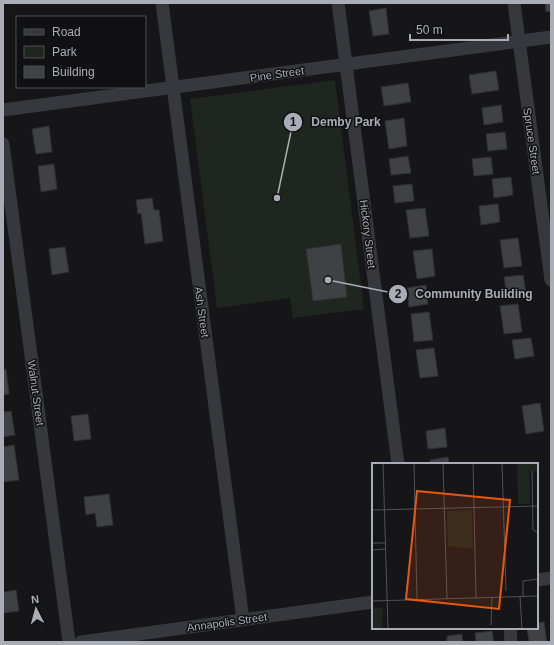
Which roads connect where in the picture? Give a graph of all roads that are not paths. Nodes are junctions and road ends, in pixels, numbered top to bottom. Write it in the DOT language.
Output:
graph roads {
  1 [pos="162,3"];
  2 [pos="338,3"];
  3 [pos="514,3"];
  4 [pos="551,37"];
  5 [pos="519,41"];
  6 [pos="346,64"];
  7 [pos="172,88"];
  8 [pos="3,110"];
  9 [pos="3,144"];
  10 [pos="551,280"];
  11 [pos="398,463"];
  12 [pos="551,578"];
  13 [pos="538,580"];
  14 [pos="372,602"];
  15 [pos="243,620"];
  16 [pos="510,629"];
  17 [pos="69,642"];
  18 [pos="82,642"];
  19 [pos="511,642"];
  1 -- 7 [label="street, Ash Street"];
  2 -- 6 [label="street, Hickory Street"];
  3 -- 5 [label="street, Spruce Street"];
  4 -- 5 [label="street, Pine Street"];
  5 -- 6 [label="street, Pine Street"];
  5 -- 10 [label="street, Spruce Street"];
  6 -- 7 [label="street, Pine Street"];
  6 -- 11 [label="street, Hickory Street"];
  7 -- 8 [label="street, Pine Street"];
  7 -- 15 [label="street, Ash Street"];
  9 -- 17 [label="street, Walnut Street"];
  12 -- 13 [label="street"];
  14 -- 15 [label="street, Annapolis Street"];
  15 -- 18 [label="street, Annapolis Street"];
  16 -- 19 [label="street"];
}
